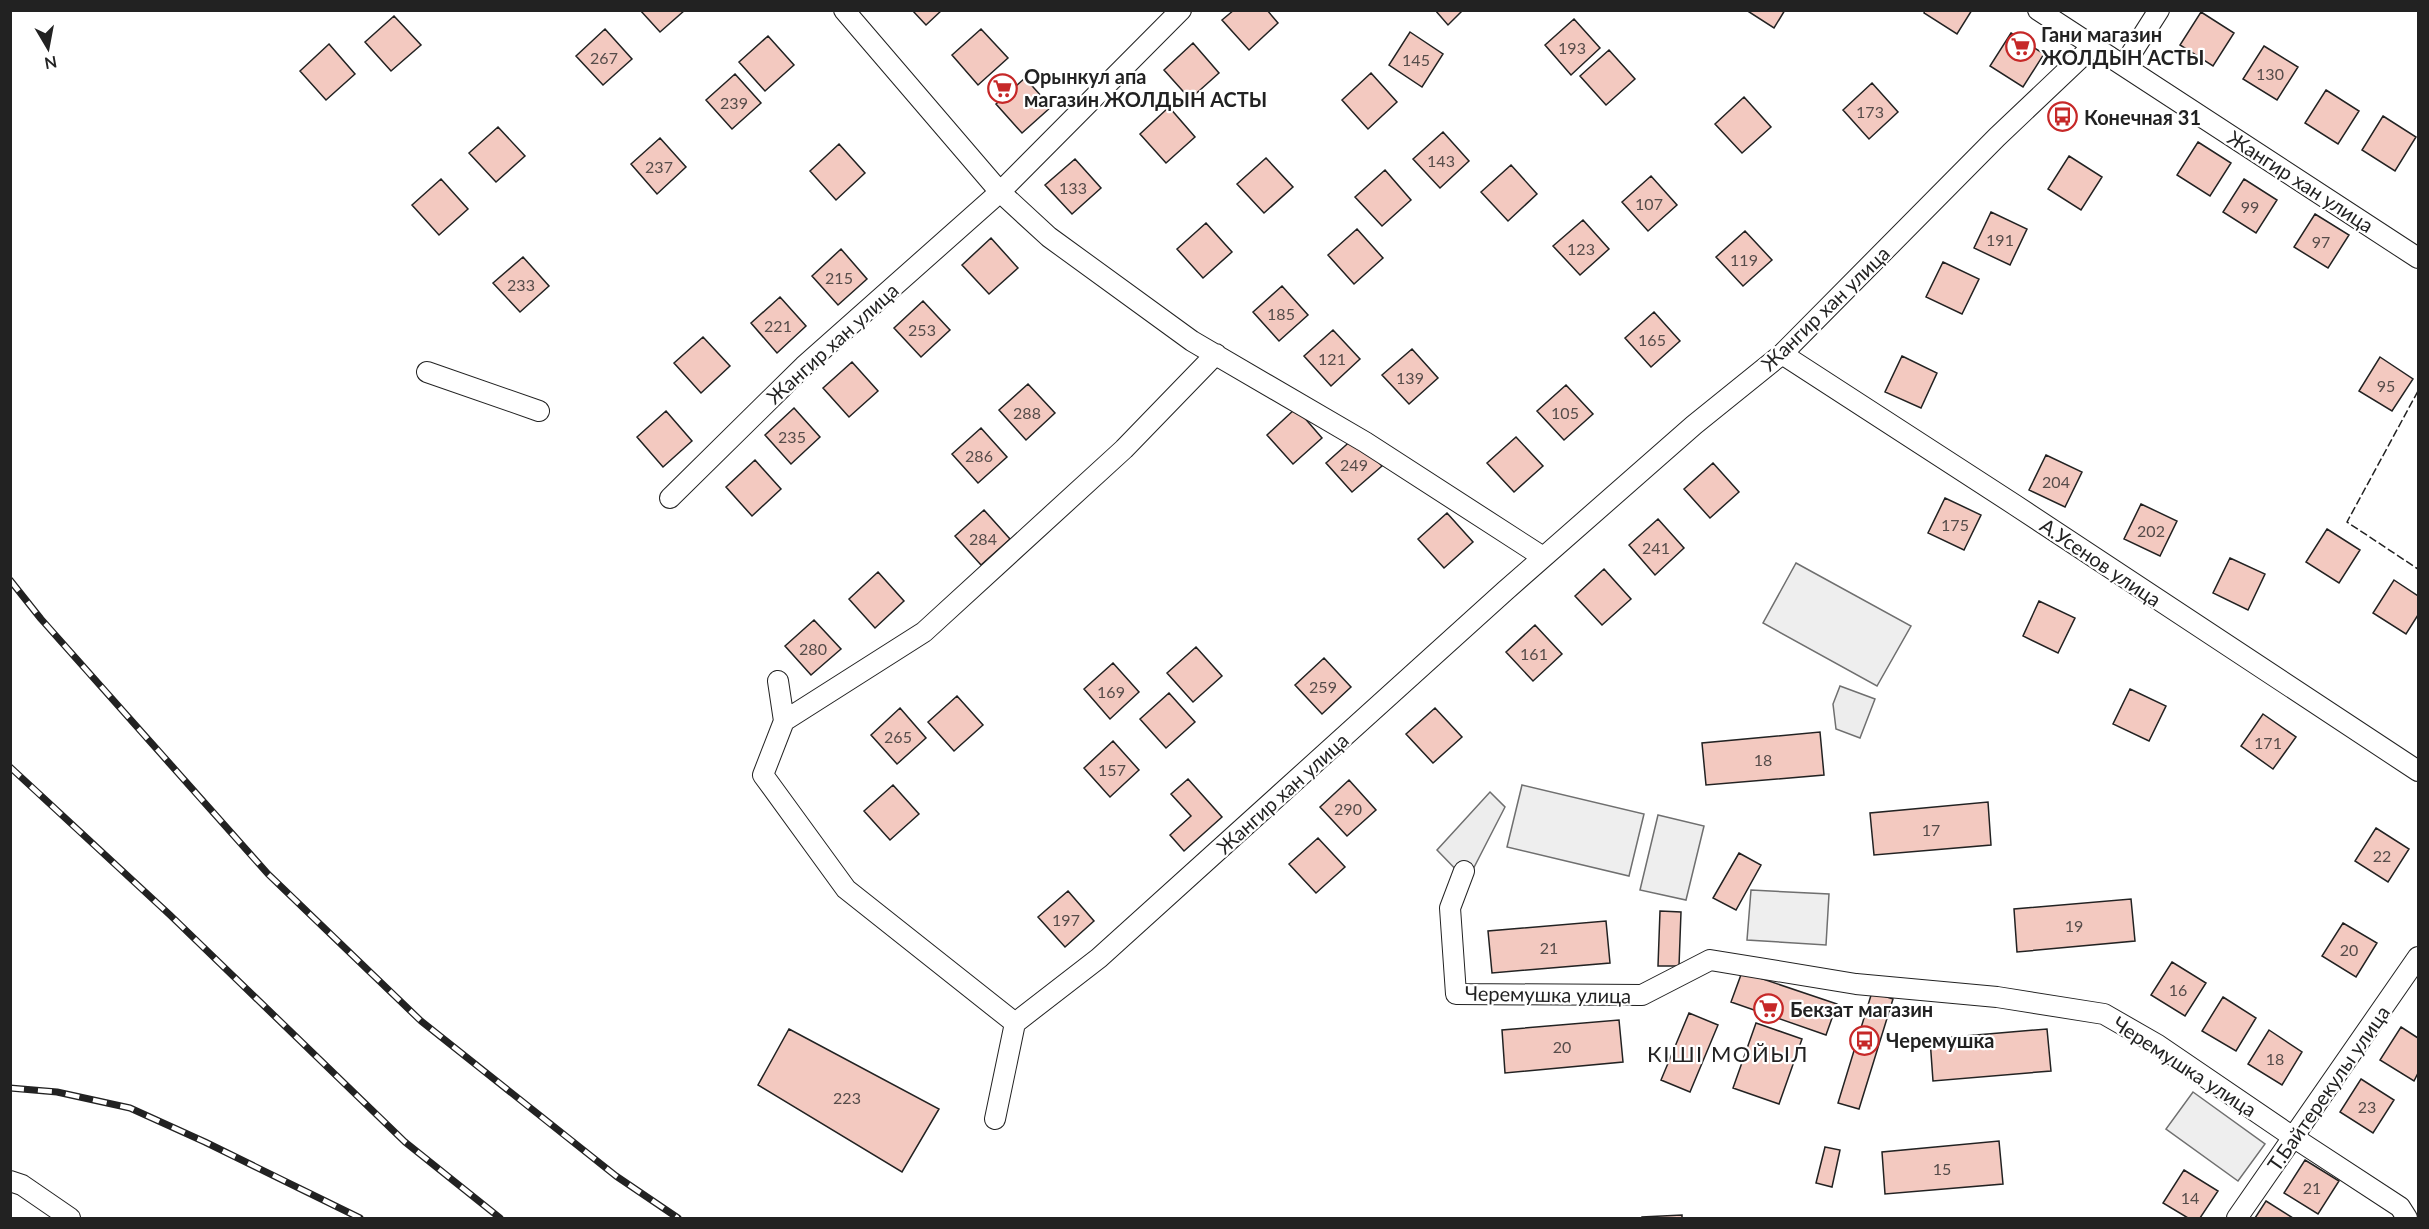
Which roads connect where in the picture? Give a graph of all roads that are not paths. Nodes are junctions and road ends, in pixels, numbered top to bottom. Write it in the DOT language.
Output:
graph roads {
  1 [pos="844,10"];
  2 [pos="1181,10"];
  3 [pos="2038,10"];
  4 [pos="2159,10"];
  5 [pos="2093,46"];
  6 [pos="2124,65"];
  7 [pos="1000,192"];
  8 [pos="2418,258"];
  9 [pos="1216,354"];
  10 [pos="1782,354"];
  11 [pos="428,372"];
  12 [pos="539,411"];
  13 [pos="670,498"];
  14 [pos="1543,557"];
  15 [pos="778,681"];
  16 [pos="784,721"];
  17 [pos="2418,771"];
  18 [pos="1464,871"];
  19 [pos="2416,965"];
  20 [pos="1015,1023"];
  21 [pos="995,1119"];
  22 [pos="2293,1137"];
  23 [pos="10,1181"];
  24 [pos="70,1218"];
  25 [pos="2236,1218"];
  26 [pos="2407,1218"];
  1 -- 7 [label="street"];
  2 -- 7 [label="street, Жангир хан улица"];
  3 -- 5 [label="street, Жангир хан улица"];
  4 -- 6 [label="street"];
  5 -- 6 [label="street, Жангир хан улица"];
  5 -- 10 [label="street, Жангир хан улица"];
  6 -- 8 [label="street, Жангир хан улица"];
  7 -- 9 [label="street"];
  7 -- 13 [label="street, Жангир хан улица"];
  9 -- 14 [label="street"];
  9 -- 16 [label="street"];
  10 -- 14 [label="street, Жангир хан улица"];
  10 -- 17 [label="street, А.Усенов улица"];
  11 -- 12 [label="street"];
  14 -- 20 [label="street, Жангир хан улица"];
  15 -- 16 [label="street"];
  16 -- 20 [label="street"];
  18 -- 22 [label="street, Черемушка улица"];
  19 -- 22 [label="street, Т.Байтерекулы улица"];
  20 -- 21 [label="street"];
  22 -- 25 [label="street, Т.Байтерекулы улица"];
  22 -- 26 [label="street, Черемушка улица"];
  23 -- 24 [label="street"];
}
